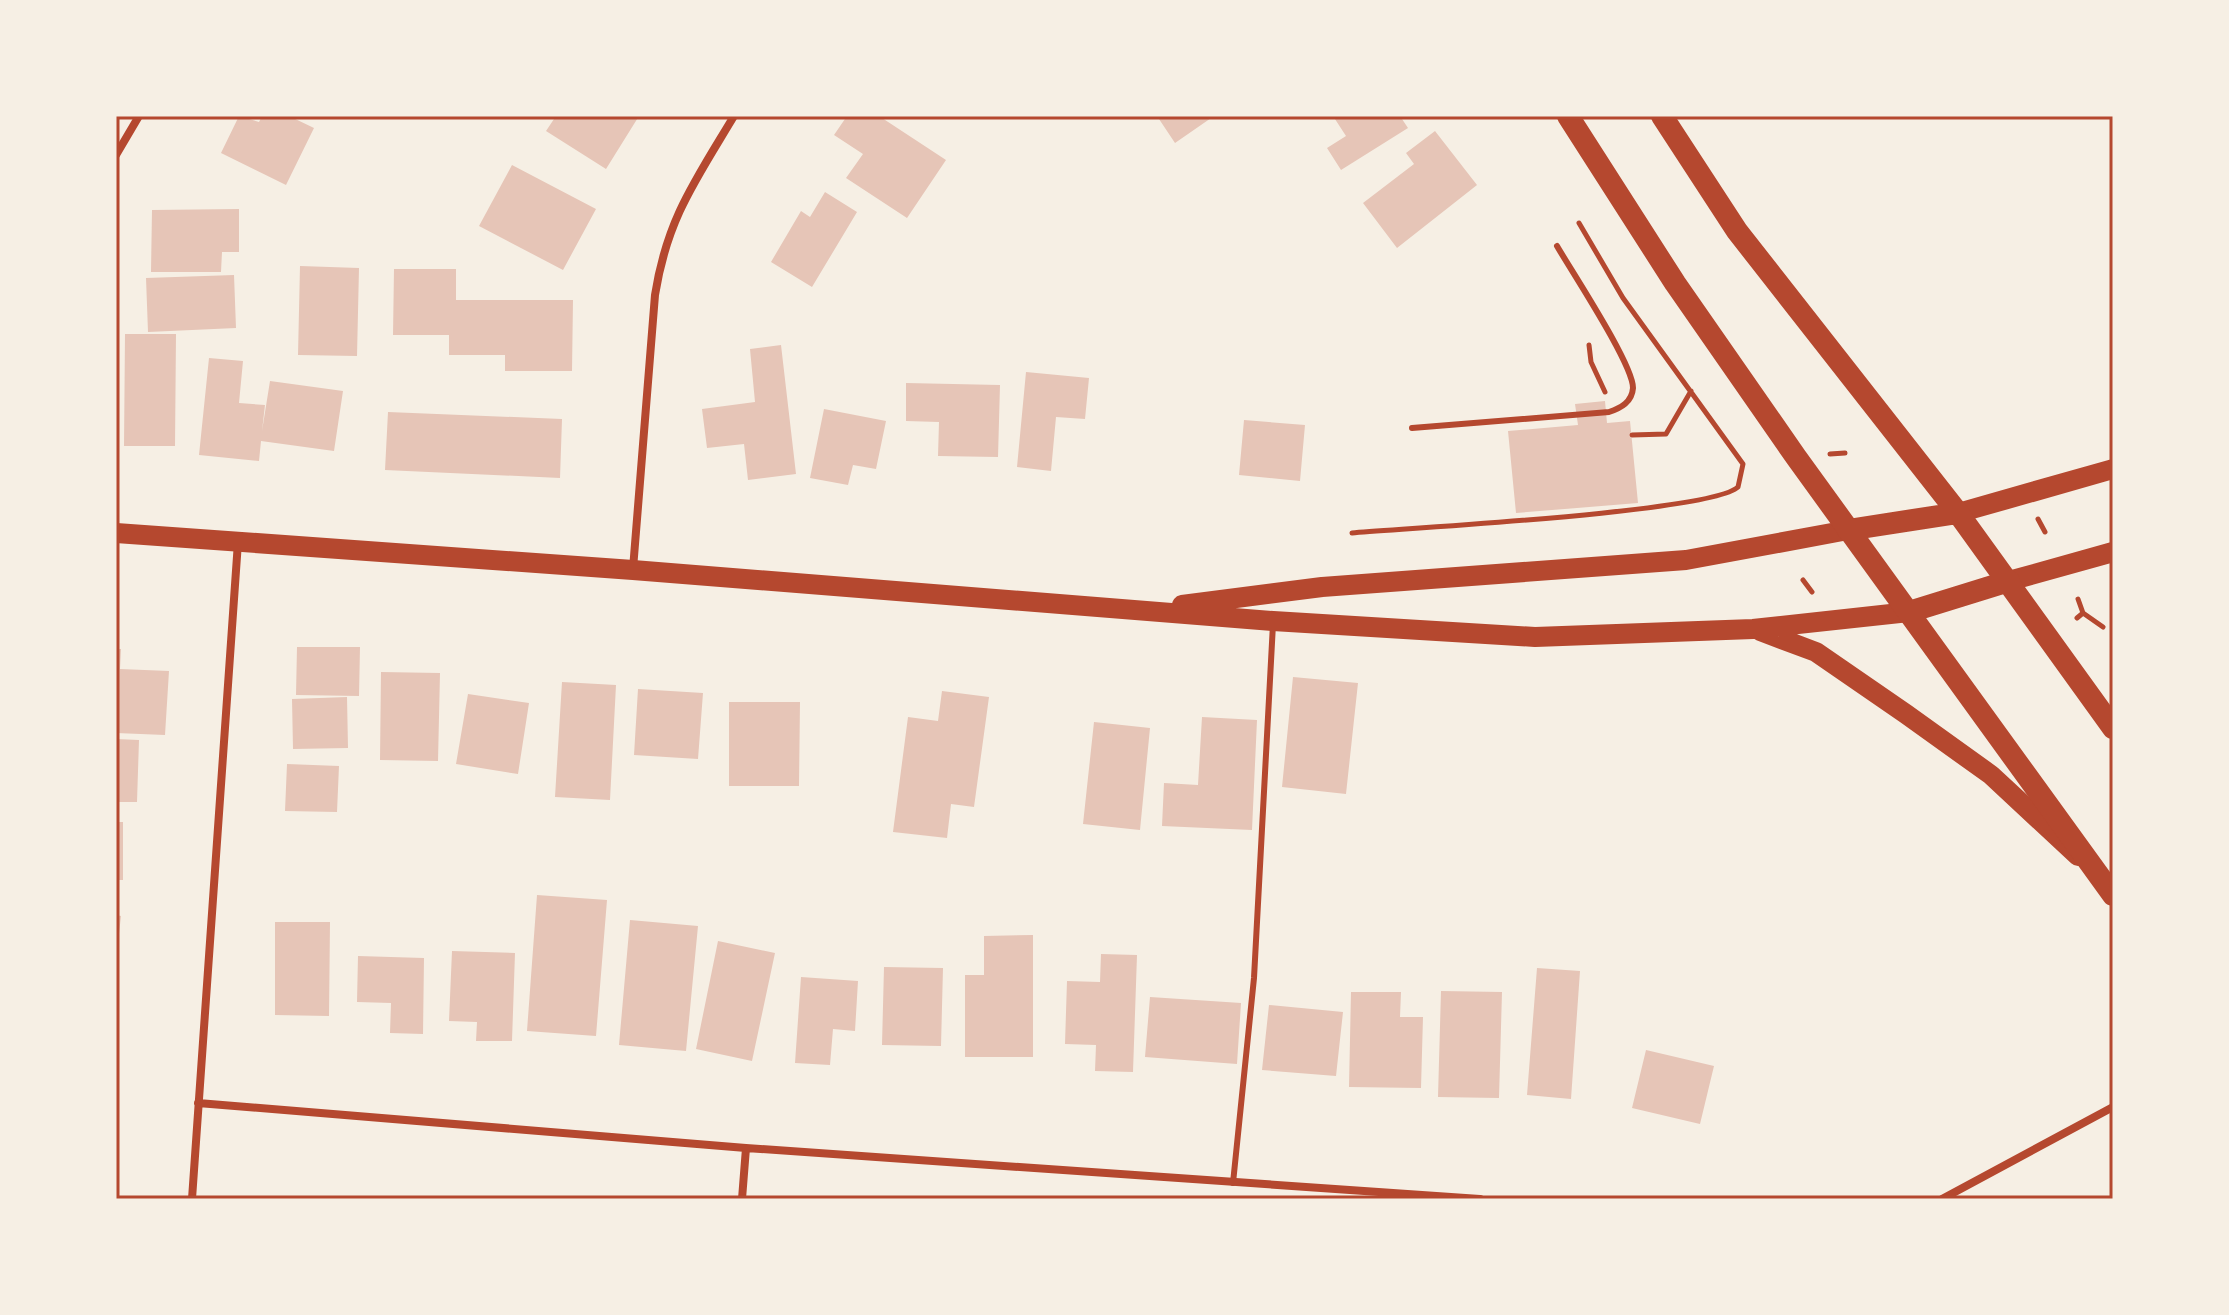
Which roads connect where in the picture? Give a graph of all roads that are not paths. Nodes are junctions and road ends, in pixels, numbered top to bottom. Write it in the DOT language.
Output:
graph roads {
  1 [pos="139,116"];
  2 [pos="734,116"];
  3 [pos="1568,116"];
  4 [pos="1662,116"];
  5 [pos="116,155"];
  6 [pos="1557,246"];
  7 [pos="1412,428"];
  8 [pos="2113,469"];
  9 [pos="1958,513"];
  10 [pos="1848,530"];
  11 [pos="116,533"];
  12 [pos="238,542"];
  13 [pos="2113,552"];
  14 [pos="633,570"];
  15 [pos="2009,581"];
  16 [pos="1147,610"];
  17 [pos="1909,612"];
  18 [pos="1273,621"];
  19 [pos="1753,629"];
  20 [pos="2113,728"];
  21 [pos="2107,886"];
  22 [pos="198,1103"];
  23 [pos="2113,1107"];
  24 [pos="746,1148"];
  25 [pos="1233,1183"];
  26 [pos="192,1199"];
  27 [pos="742,1199"];
  28 [pos="1480,1199"];
  29 [pos="1942,1199"];
  1 -- 5 [label="street"];
  2 -- 14 [label="street"];
  3 -- 10 [label="highway"];
  4 -- 9 [label="highway"];
  6 -- 7 [label="lane"];
  8 -- 9 [label="main road"];
  9 -- 10 [label="highway"];
  9 -- 15 [label="highway"];
  10 -- 16 [label="main road"];
  10 -- 17 [label="highway"];
  11 -- 12 [label="main road"];
  12 -- 14 [label="main road"];
  12 -- 22 [label="street"];
  13 -- 15 [label="main road"];
  14 -- 16 [label="main road"];
  15 -- 17 [label="highway"];
  15 -- 20 [label="highway"];
  16 -- 18 [label="main road"];
  17 -- 19 [label="main road"];
  17 -- 21 [label="highway"];
  18 -- 19 [label="main road"];
  18 -- 25 [label="lane"];
  19 -- 21 [label="main road"];
  22 -- 24 [label="street"];
  22 -- 26 [label="street"];
  23 -- 29 [label="street"];
  24 -- 25 [label="street"];
  24 -- 27 [label="street"];
  25 -- 28 [label="street"];
}
